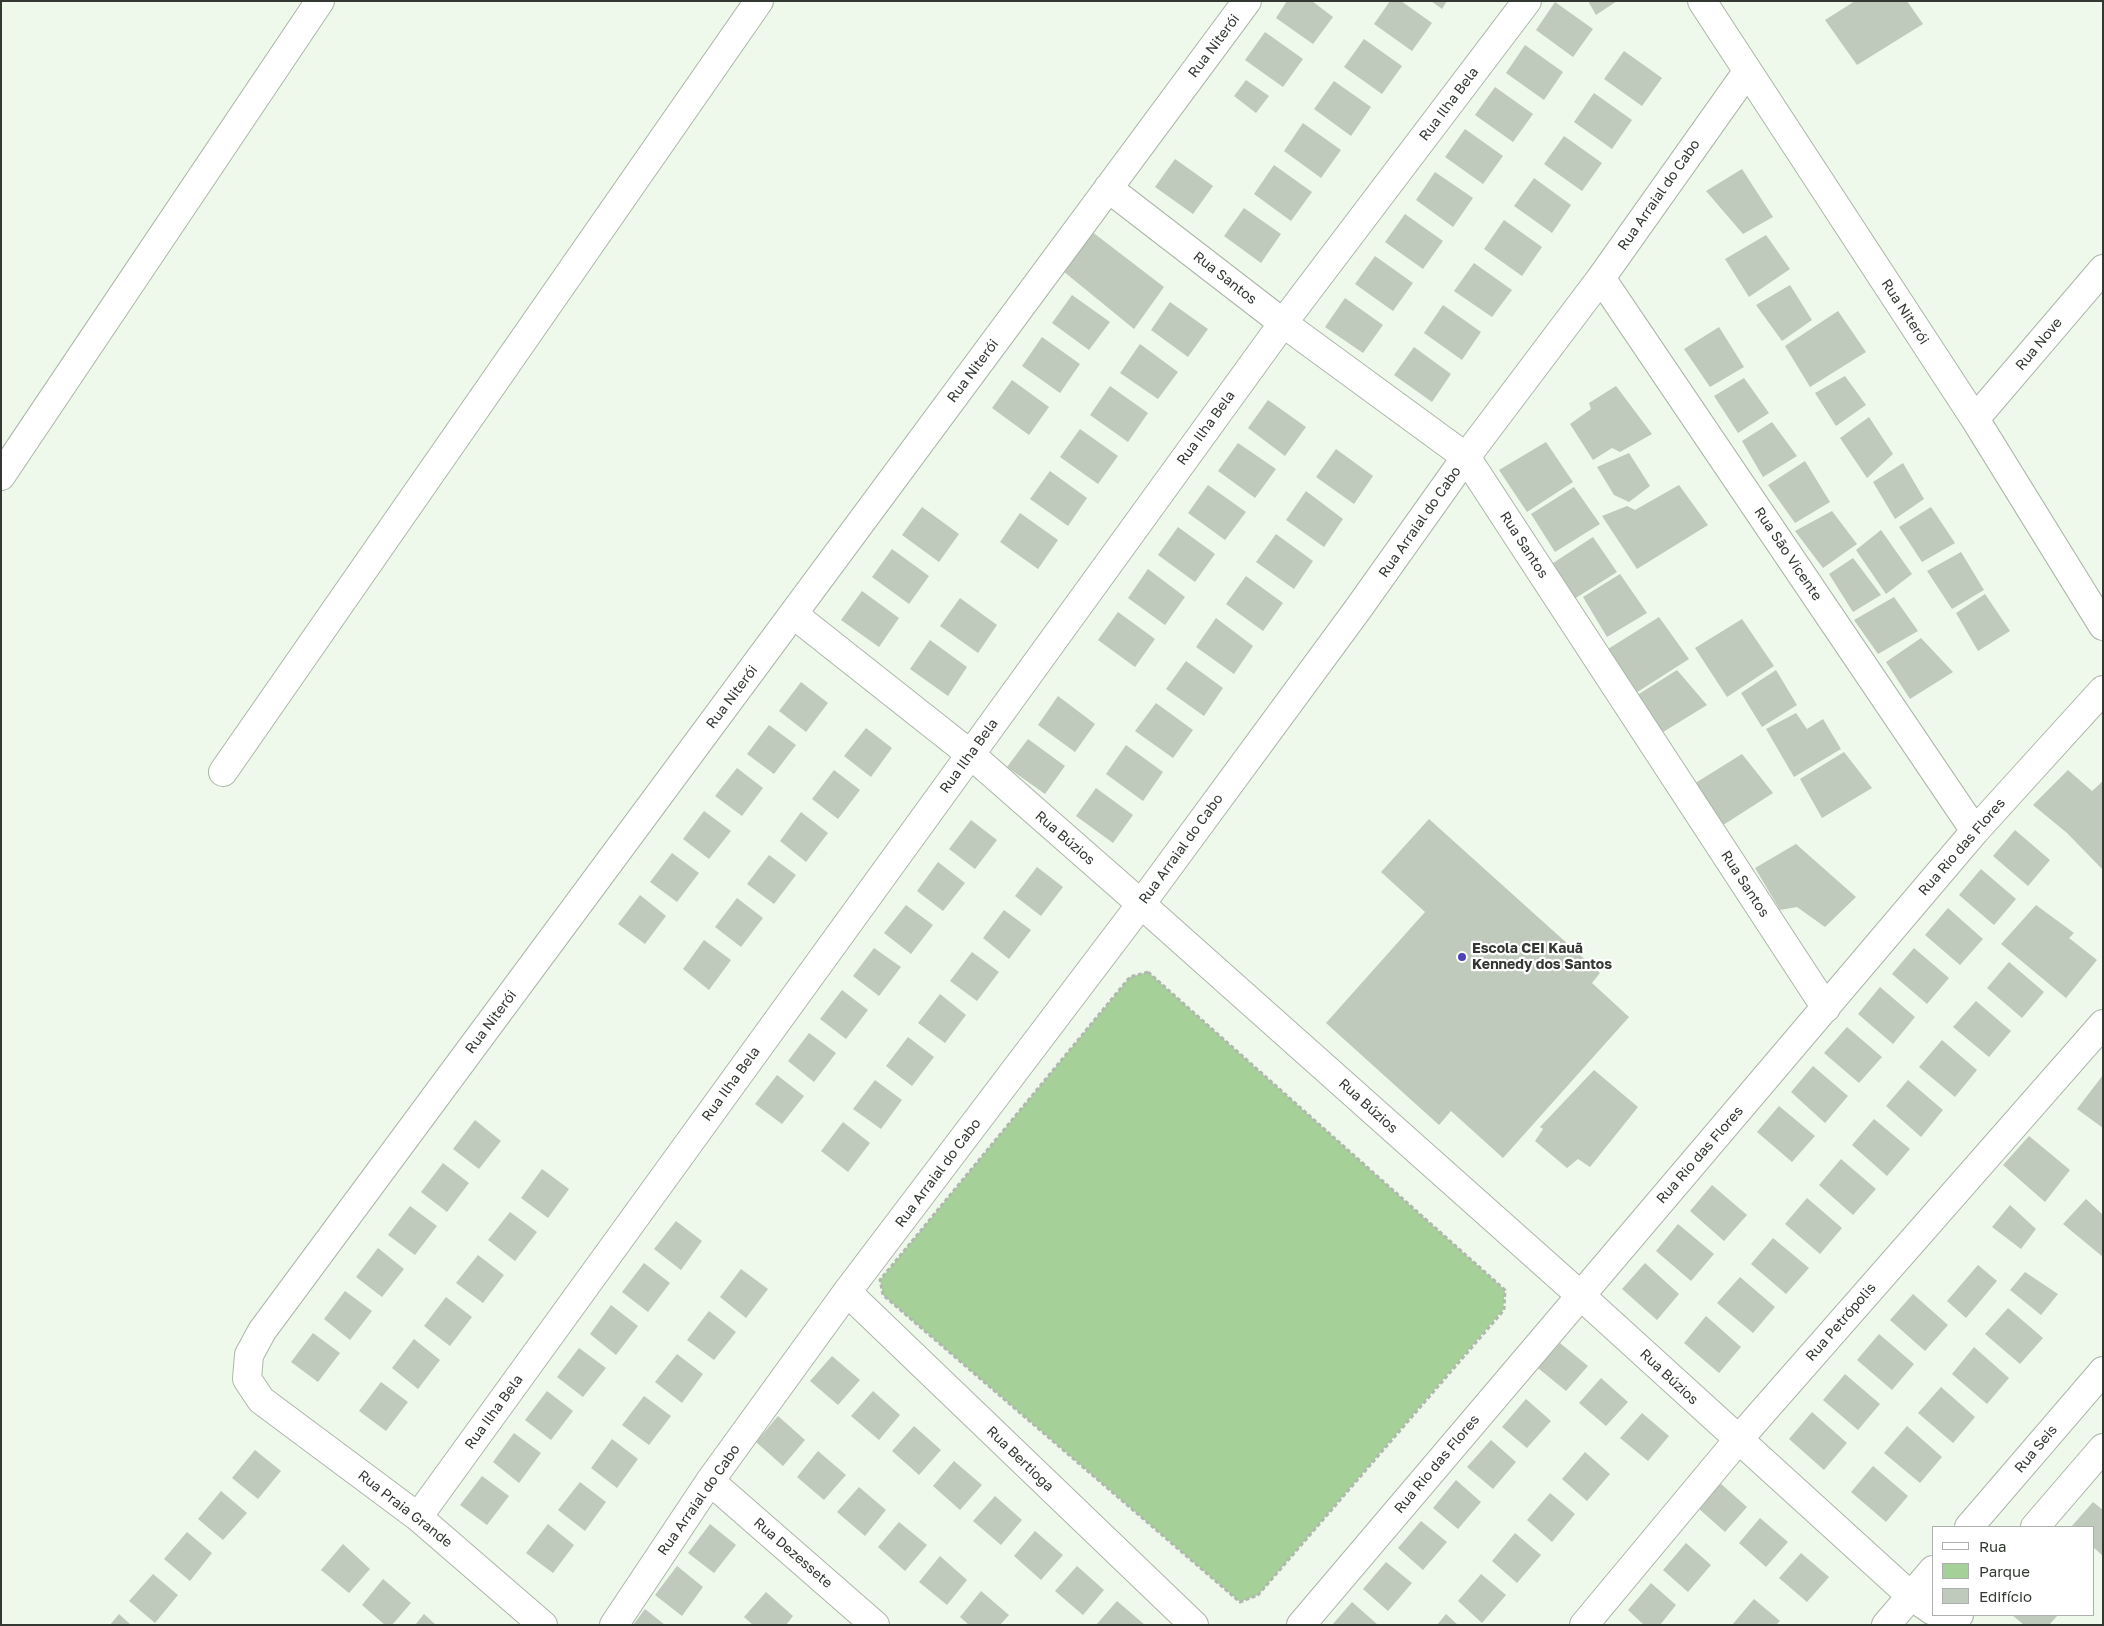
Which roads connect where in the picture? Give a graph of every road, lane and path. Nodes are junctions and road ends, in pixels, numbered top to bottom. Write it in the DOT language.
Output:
graph roads {
  1 [pos="320,1"];
  2 [pos="760,1"];
  3 [pos="1247,1"];
  4 [pos="1527,1"];
  5 [pos="1702,1"];
  6 [pos="1747,72"];
  7 [pos="1108,188"];
  8 [pos="2103,269"];
  9 [pos="1601,278"];
  10 [pos="1283,323"];
  11 [pos="1975,419"];
  12 [pos="1466,458"];
  13 [pos="1,476"];
  14 [pos="793,614"];
  15 [pos="2103,626"];
  16 [pos="2103,690"];
  17 [pos="970,754"];
  18 [pos="223,772"];
  19 [pos="1975,831"];
  20 [pos="1141,904"];
  21 [pos="1148,972"];
  22 [pos="1826,1008"];
  23 [pos="2103,1024"];
  24 [pos="847,1292"];
  25 [pos="1580,1295"];
  26 [pos="2103,1371"];
  27 [pos="261,1400"];
  28 [pos="1738,1440"];
  29 [pos="2103,1448"];
  30 [pos="710,1481"];
  31 [pos="418,1516"];
  32 [pos="1970,1526"];
  33 [pos="2036,1526"];
  34 [pos="1932,1571"];
  35 [pos="1911,1596"];
  36 [pos="1932,1610"];
  37 [pos="1939,1616"];
  38 [pos="543,1625"];
  39 [pos="614,1625"];
  40 [pos="875,1625"];
  41 [pos="1194,1625"];
  42 [pos="1301,1625"];
  43 [pos="1584,1625"];
  44 [pos="1886,1625"];
  45 [pos="1951,1625"];
  1 -- 13 [label="street"];
  2 -- 18 [label="street"];
  3 -- 7 [label="street, Rua Niterói"];
  4 -- 10 [label="street, Rua Ilha Bela"];
  5 -- 6 [label="street, Rua Niterói"];
  6 -- 9 [label="street, Rua Arraial do Cabo"];
  6 -- 11 [label="street, Rua Niterói"];
  7 -- 10 [label="street, Rua Santos"];
  7 -- 14 [label="street, Rua Niterói"];
  8 -- 11 [label="street, Rua Nove"];
  9 -- 12 [label="street, Rua Arraial do Cabo"];
  9 -- 19 [label="street, Rua São Vicente"];
  10 -- 12 [label="street, Rua Santos"];
  10 -- 17 [label="street, Rua Ilha Bela"];
  11 -- 15 [label="street, Rua Niterói"];
  12 -- 20 [label="street, Rua Arraial do Cabo"];
  12 -- 22 [label="street, Rua Santos"];
  14 -- 17 [label="street, Rua Búzios"];
  14 -- 27 [label="street, Rua Niterói"];
  16 -- 19 [label="street, Rua Rio das Flores"];
  17 -- 20 [label="street, Rua Búzios"];
  17 -- 31 [label="street, Rua Ilha Bela"];
  19 -- 22 [label="street, Rua Rio das Flores"];
  20 -- 24 [label="street, Rua Arraial do Cabo"];
  20 -- 25 [label="street, Rua Búzios"];
  21 -- 21 [label="path"];
  22 -- 25 [label="street, Rua Rio das Flores"];
  23 -- 28 [label="street, Rua Petrópolis"];
  24 -- 30 [label="street, Rua Arraial do Cabo"];
  24 -- 41 [label="street, Rua Bertioga"];
  25 -- 28 [label="street, Rua Búzios"];
  25 -- 42 [label="street, Rua Rio das Flores"];
  26 -- 32 [label="street, Rua Seis"];
  27 -- 31 [label="street, Rua Praia Grande"];
  28 -- 35 [label="street, Rua Búzios"];
  28 -- 43 [label="street, Rua Petrópolis"];
  29 -- 33 [label="street"];
  30 -- 39 [label="street, Rua Arraial do Cabo"];
  30 -- 40 [label="street, Rua Dezessete"];
  31 -- 38 [label="street, Rua Praia Grande"];
  34 -- 35 [label="street"];
  35 -- 36 [label="street, Rua Búzios"];
  35 -- 44 [label="street"];
  37 -- 45 [label="street"];
}
